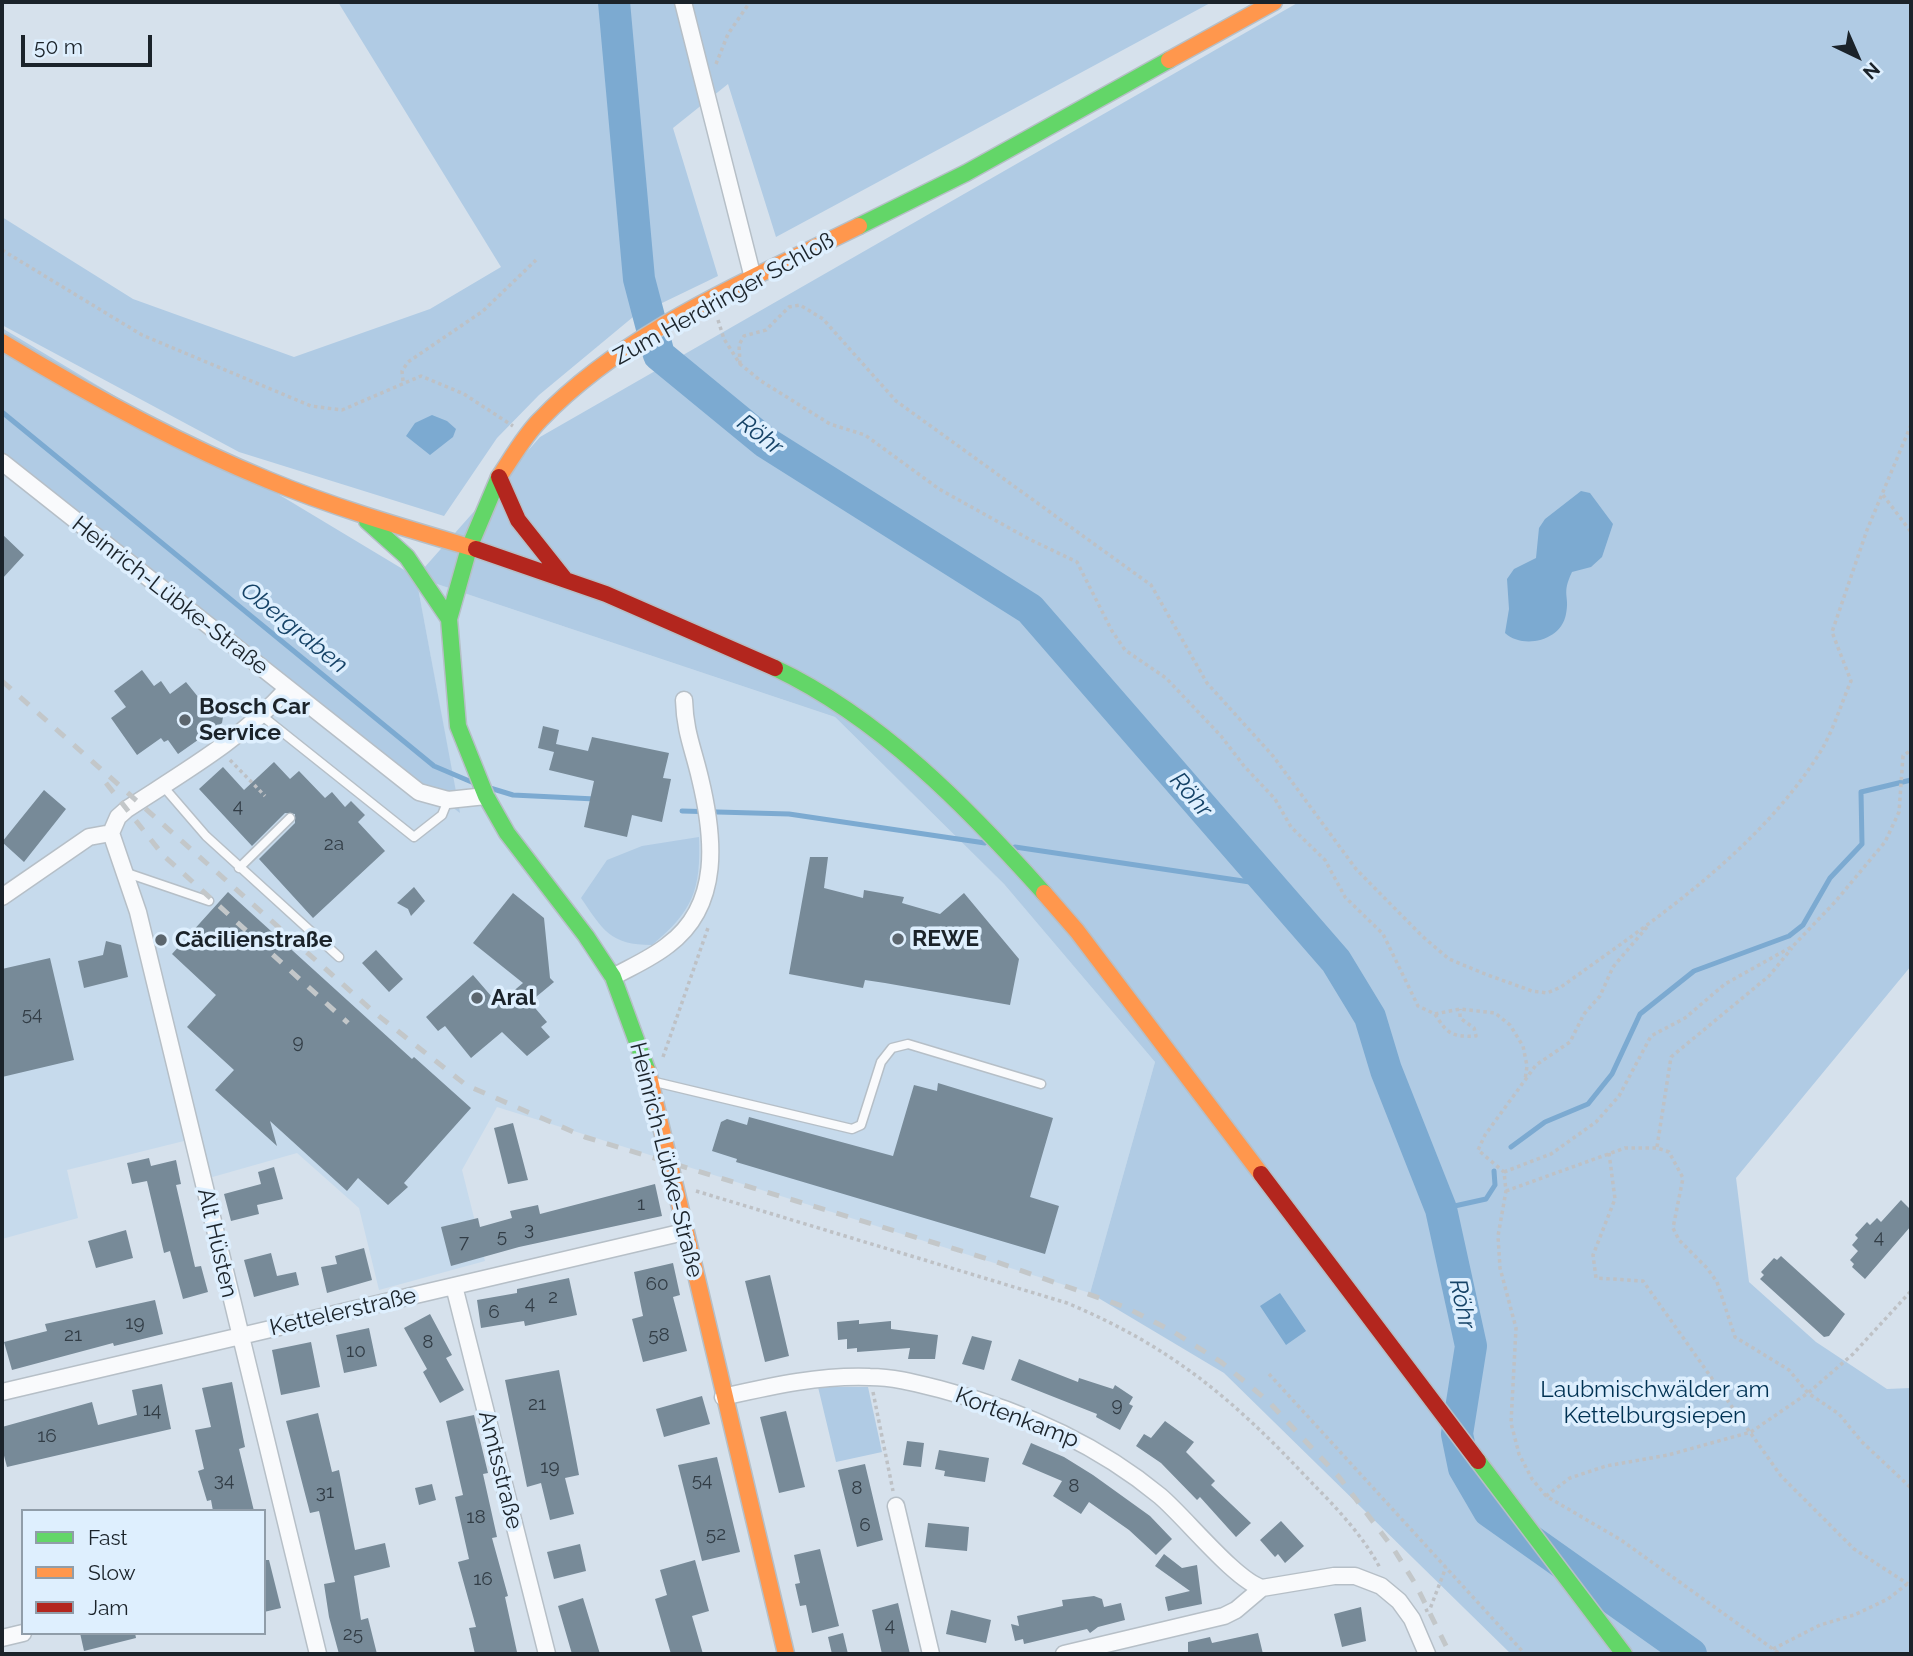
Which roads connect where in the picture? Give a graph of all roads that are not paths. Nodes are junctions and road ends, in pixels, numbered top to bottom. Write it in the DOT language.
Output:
graph roads {
  1 [pos="683,2"];
  2 [pos="1274,2"];
  3 [pos="753,278"];
  4 [pos="2,342"];
  5 [pos="2,462"];
  6 [pos="499,477"];
  7 [pos="359,513"];
  8 [pos="470,548"];
  9 [pos="565,578"];
  10 [pos="449,620"];
  11 [pos="287,688"];
  12 [pos="684,700"];
  13 [pos="261,715"];
  14 [pos="162,785"];
  15 [pos="486,796"];
  16 [pos="448,800"];
  17 [pos="290,818"];
  18 [pos="111,833"];
  19 [pos="239,868"];
  20 [pos="124,872"];
  21 [pos="2,897"];
  22 [pos="209,901"];
  23 [pos="339,957"];
  24 [pos="612,977"];
  25 [pos="652,1081"];
  26 [pos="1041,1084"];
  27 [pos="684,1232"];
  28 [pos="454,1286"];
  29 [pos="239,1336"];
  30 [pos="2,1392"];
  31 [pos="723,1397"];
  32 [pos="896,1506"];
  33 [pos="1262,1588"];
  34 [pos="21,1633"];
  35 [pos="2,1638"];
  36 [pos="318,1654"];
  37 [pos="547,1654"];
  38 [pos="786,1654"];
  39 [pos="931,1654"];
  40 [pos="1064,1654"];
  41 [pos="1427,1654"];
  42 [pos="1624,1654"];
  1 -- 3 [label="street"];
  2 -- 3 [label="main road, Zum Herdringer Schloß"];
  3 -- 6 [label="main road, Zum Herdringer Schloß"];
  4 -- 7 [label="main road"];
  5 -- 11 [label="street, Heinrich-Lübke-Straße"];
  6 -- 8 [label="main road, Zum Herdringer Schloß"];
  6 -- 9 [label="main road"];
  7 -- 8 [label="main road"];
  7 -- 10 [label="main road"];
  8 -- 9 [label="main road"];
  8 -- 10 [label="main road, Zum Herdringer Schloß"];
  9 -- 42 [label="main road"];
  10 -- 15 [label="main road, Zum Herdringer Schloß"];
  11 -- 13 [label="street"];
  11 -- 16 [label="street, Heinrich-Lübke-Straße"];
  12 -- 24 [label="street"];
  13 -- 14 [label="street"];
  13 -- 16 [label="lane"];
  14 -- 18 [label="street"];
  14 -- 19 [label="lane"];
  15 -- 16 [label="street, Heinrich-Lübke-Straße"];
  15 -- 24 [label="main road, Heinrich-Lübke-Straße"];
  17 -- 19 [label="lane"];
  18 -- 20 [label="street, Alt Hüsten"];
  18 -- 21 [label="street"];
  19 -- 23 [label="lane"];
  20 -- 22 [label="lane"];
  20 -- 29 [label="street, Alt Hüsten"];
  24 -- 25 [label="main road, Heinrich-Lübke-Straße"];
  25 -- 26 [label="lane"];
  25 -- 27 [label="main road, Heinrich-Lübke-Straße"];
  27 -- 28 [label="street, Kettelerstraße"];
  27 -- 31 [label="main road, Heinrich-Lübke-Straße"];
  28 -- 29 [label="street, Kettelerstraße"];
  28 -- 37 [label="street, Amtsstraße"];
  29 -- 30 [label="street, Kettelerstraße"];
  29 -- 36 [label="street, Alt Hüsten"];
  31 -- 33 [label="street, Kortenkamp"];
  31 -- 38 [label="main road, Heinrich-Lübke-Straße"];
  32 -- 39 [label="street"];
  33 -- 40 [label="street"];
  33 -- 41 [label="street"];
  34 -- 35 [label="street"];
}
